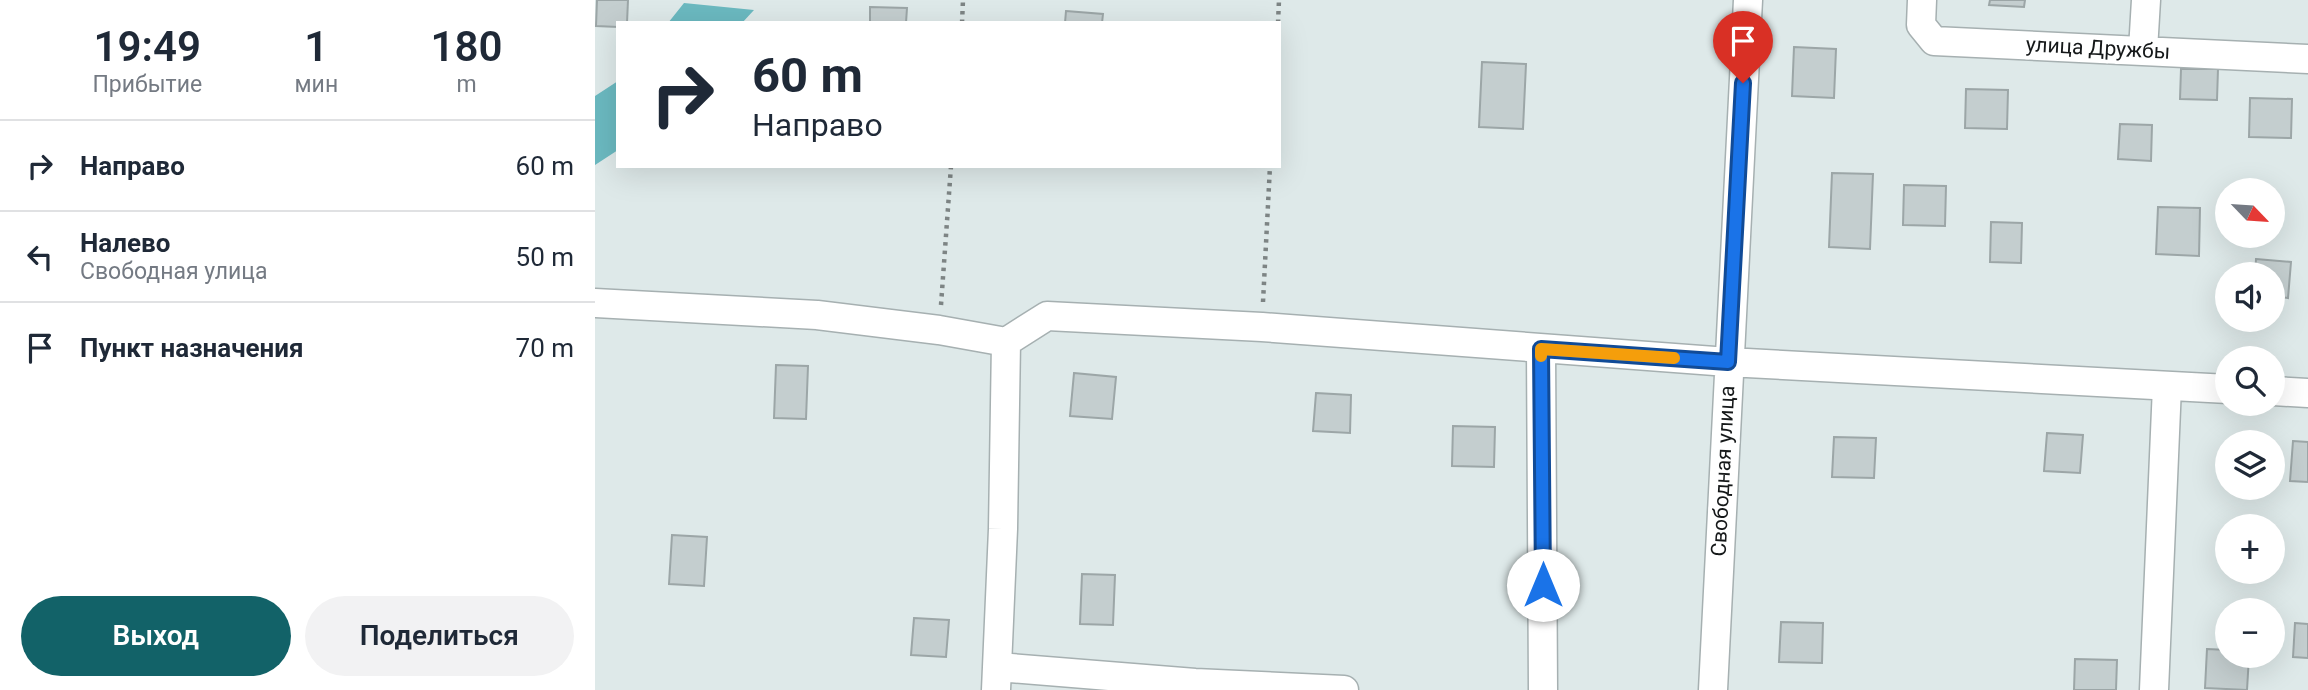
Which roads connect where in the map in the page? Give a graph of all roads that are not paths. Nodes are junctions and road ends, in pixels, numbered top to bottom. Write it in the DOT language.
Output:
graph roads {
  1 [pos="1748,0"];
  2 [pos="1922,0"];
  3 [pos="2145,0"];
  4 [pos="2143,50"];
  5 [pos="2308,59"];
  6 [pos="595,303"];
  7 [pos="1006,342"];
  8 [pos="1541,349"];
  9 [pos="1728,362"];
  10 [pos="2167,386"];
  11 [pos="2215,388"];
  12 [pos="2285,392"];
  13 [pos="2308,393"];
  14 [pos="997,679"];
  15 [pos="1344,690"];
  16 [pos="1543,690"];
  17 [pos="1713,690"];
  18 [pos="2154,690"];
  1 -- 9 [label="street, Свободная улица"];
  2 -- 4 [label="street, улица Дружбы"];
  3 -- 4 [label="street"];
  4 -- 5 [label="street, улица Дружбы"];
  6 -- 7 [label="street"];
  7 -- 8 [label="street"];
  7 -- 14 [label="street"];
  8 -- 9 [label="street"];
  8 -- 16 [label="street"];
  9 -- 10 [label="street"];
  9 -- 17 [label="street, Свободная улица"];
  10 -- 11 [label="street"];
  10 -- 18 [label="street"];
  12 -- 13 [label="street"];
  14 -- 15 [label="street"];
}
